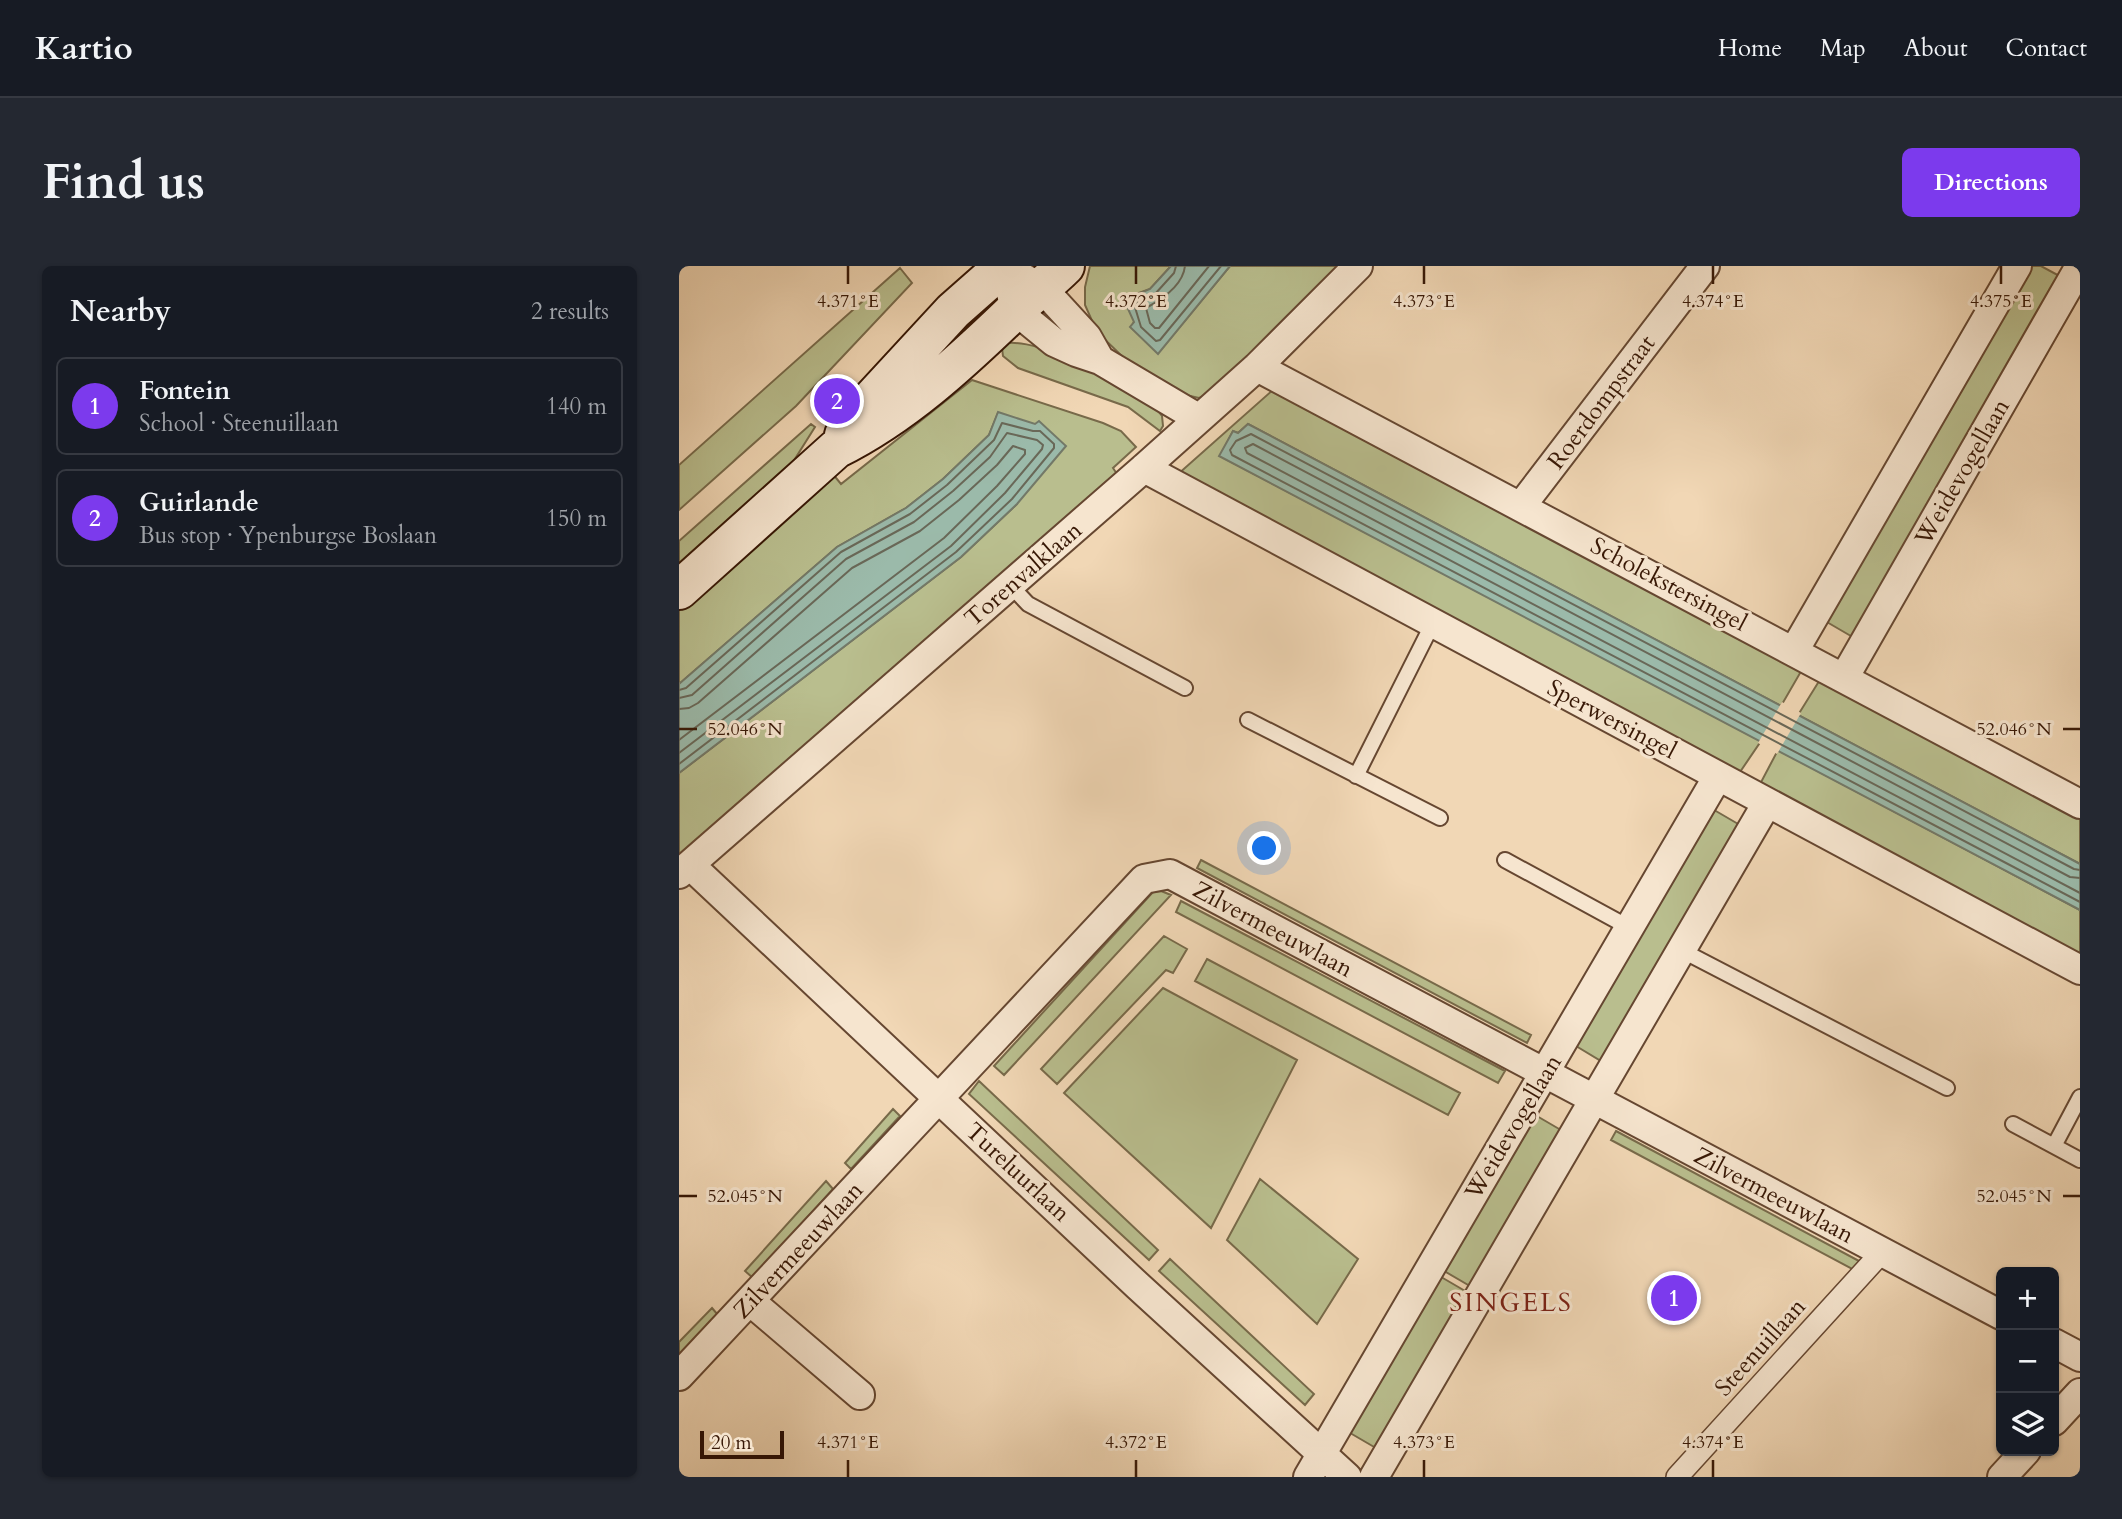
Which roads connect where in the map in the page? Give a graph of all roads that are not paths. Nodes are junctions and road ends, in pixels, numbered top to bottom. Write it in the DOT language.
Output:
graph roads {
  1 [pos="1359,266"];
  2 [pos="1705,266"];
  3 [pos="2017,266"];
  4 [pos="1003,267"];
  5 [pos="2080,267"];
  6 [pos="1041,288"];
  7 [pos="1257,367"];
  8 [pos="1198,418"];
  9 [pos="836,449"];
  10 [pos="1145,468"];
  11 [pos="1522,505"];
  12 [pos="1010,585"];
  13 [pos="679,590"];
  14 [pos="1433,623"];
  15 [pos="1794,651"];
  16 [pos="1844,678"];
  17 [pos="1185,688"];
  18 [pos="1248,720"];
  19 [pos="1356,776"];
  20 [pos="1718,776"];
  21 [pos="1767,803"];
  22 [pos="2080,804"];
  23 [pos="1440,818"];
  24 [pos="1505,860"];
  25 [pos="684,870"];
  26 [pos="1630,928"];
  27 [pos="1681,950"];
  28 [pos="2080,970"];
  29 [pos="1545,1074"];
  30 [pos="1947,1088"];
  31 [pos="2080,1097"];
  32 [pos="939,1098"];
  33 [pos="1594,1101"];
  34 [pos="2013,1124"];
  35 [pos="2055,1146"];
  36 [pos="2080,1160"];
  37 [pos="1882,1252"];
  38 [pos="750,1301"];
  39 [pos="1996,1312"];
  40 [pos="2059,1346"];
  41 [pos="2080,1357"];
  42 [pos="679,1376"];
  43 [pos="2080,1393"];
  44 [pos="860,1395"];
  45 [pos="2059,1416"];
  46 [pos="1322,1452"];
  47 [pos="2021,1456"];
  48 [pos="1308,1477"];
  49 [pos="1347,1477"];
  50 [pos="1374,1477"];
  51 [pos="1677,1477"];
  52 [pos="2001,1477"];
  1 -- 7 [label="street, Torenvalklaan"];
  2 -- 11 [label="street, Roerdompstraat"];
  3 -- 15 [label="street"];
  4 -- 6 [label="street"];
  4 -- 9 [label="main road"];
  5 -- 16 [label="street, Weidevogellaan"];
  6 -- 8 [label="street"];
  6 -- 9 [label="main road"];
  7 -- 8 [label="street, Torenvalklaan"];
  7 -- 11 [label="street, Scholekstersingel"];
  8 -- 10 [label="street, Torenvalklaan"];
  9 -- 13 [label="main road"];
  10 -- 12 [label="street, Torenvalklaan"];
  10 -- 14 [label="street, Sperwersingel"];
  11 -- 15 [label="street, Scholekstersingel"];
  12 -- 17 [label="lane"];
  12 -- 25 [label="street, Torenvalklaan"];
  14 -- 19 [label="lane"];
  14 -- 20 [label="street, Sperwersingel"];
  15 -- 16 [label="street, Scholekstersingel"];
  16 -- 22 [label="street, Scholekstersingel"];
  18 -- 19 [label="lane"];
  19 -- 23 [label="lane"];
  20 -- 21 [label="street, Sperwersingel"];
  20 -- 26 [label="street, Weidevogellaan"];
  21 -- 27 [label="street"];
  21 -- 28 [label="street, Sperwersingel"];
  24 -- 26 [label="lane"];
  25 -- 32 [label="street, Tureluurlaan"];
  26 -- 29 [label="street, Weidevogellaan"];
  27 -- 30 [label="lane"];
  27 -- 33 [label="street"];
  29 -- 32 [label="street, Zilvermeeuwlaan"];
  29 -- 33 [label="street, Zilvermeeuwlaan"];
  29 -- 46 [label="street, Weidevogellaan"];
  31 -- 35 [label="lane"];
  32 -- 38 [label="street, Zilvermeeuwlaan"];
  32 -- 46 [label="street, Tureluurlaan"];
  33 -- 37 [label="street, Zilvermeeuwlaan"];
  33 -- 50 [label="street"];
  34 -- 35 [label="lane"];
  35 -- 36 [label="lane"];
  37 -- 39 [label="street, Zilvermeeuwlaan"];
  37 -- 51 [label="street, Steenuillaan"];
  38 -- 42 [label="street, Zilvermeeuwlaan"];
  38 -- 44 [label="street"];
  40 -- 41 [label="street"];
  43 -- 45 [label="street"];
  46 -- 48 [label="street, Weidevogellaan"];
  46 -- 49 [label="street, Tureluurlaan"];
  47 -- 52 [label="street"];
}
